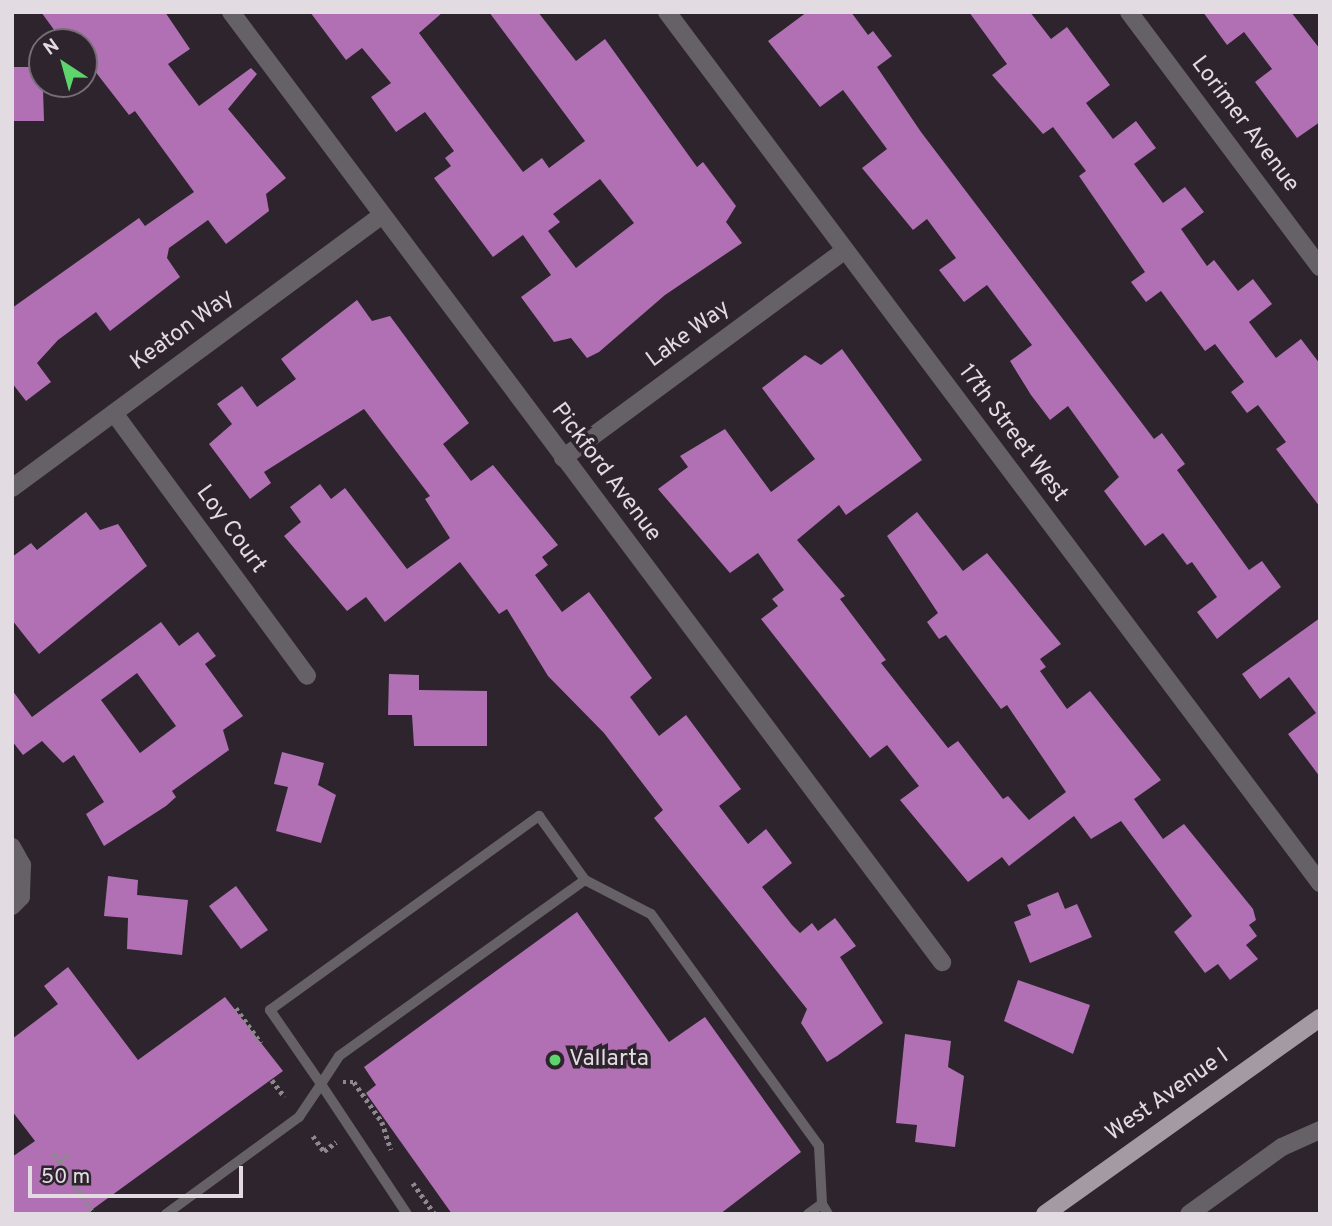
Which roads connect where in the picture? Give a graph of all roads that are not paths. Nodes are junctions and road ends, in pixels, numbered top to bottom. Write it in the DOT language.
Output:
graph roads {
  1 [pos="231,12"];
  2 [pos="667,12"];
  3 [pos="1129,12"];
  4 [pos="382,215"];
  5 [pos="844,251"];
  6 [pos="1320,267"];
  7 [pos="114,413"];
  8 [pos="563,458"];
  9 [pos="12,488"];
  10 [pos="307,676"];
  11 [pos="12,847"];
  12 [pos="585,880"];
  13 [pos="1320,883"];
  14 [pos="12,906"];
  15 [pos="942,962"];
  16 [pos="1320,1018"];
  17 [pos="321,1084"];
  18 [pos="1320,1130"];
  19 [pos="825,1209"];
  20 [pos="166,1214"];
  21 [pos="407,1214"];
  22 [pos="808,1214"];
  23 [pos="1045,1214"];
  24 [pos="1189,1214"];
  1 -- 4 [label="street, Pickford Avenue"];
  2 -- 5 [label="street, 17th Street West"];
  3 -- 6 [label="street, Lorimer Avenue"];
  4 -- 7 [label="street, Keaton Way"];
  4 -- 8 [label="street, Pickford Avenue"];
  5 -- 8 [label="street, Lake Way"];
  5 -- 13 [label="street, 17th Street West"];
  7 -- 9 [label="street, Keaton Way"];
  7 -- 10 [label="street, Loy Court"];
  8 -- 15 [label="street, Pickford Avenue"];
  11 -- 14 [label="street"];
  12 -- 17 [label="lane"];
  12 -- 17 [label="lane"];
  12 -- 19 [label="lane"];
  16 -- 23 [label="main road, West Avenue I"];
  17 -- 20 [label="lane"];
  17 -- 21 [label="lane"];
  18 -- 24 [label="street"];
  19 -- 22 [label="lane"];
}
